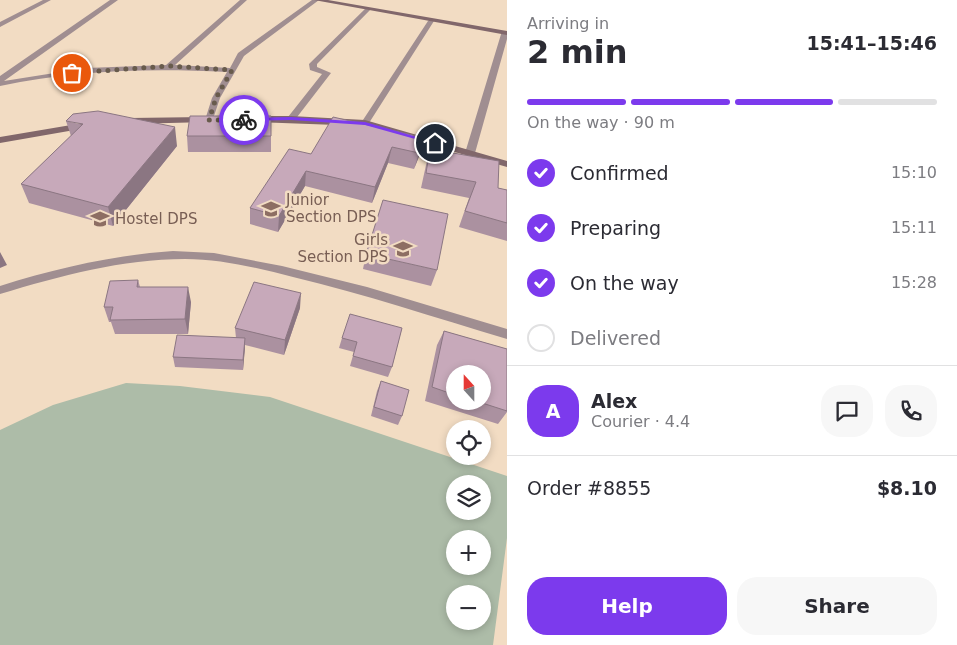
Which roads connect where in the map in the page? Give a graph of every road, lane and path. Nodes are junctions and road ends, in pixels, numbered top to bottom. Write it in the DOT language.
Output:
graph roads {
  1 [pos="48,0"];
  2 [pos="115,0"];
  3 [pos="244,0"];
  4 [pos="316,0"];
  5 [pos="368,9"];
  6 [pos="431,21"];
  7 [pos="0,25"];
  8 [pos="506,33"];
  9 [pos="169,66"];
  10 [pos="232,70"];
  11 [pos="0,80"];
  12 [pos="0,84"];
  13 [pos="291,119"];
  14 [pos="245,120"];
  15 [pos="117,122"];
  16 [pos="365,123"];
  17 [pos="90,126"];
  18 [pos="0,140"];
  19 [pos="470,153"];
  20 [pos="507,164"];
  21 [pos="0,290"];
  22 [pos="507,334"];
  1 -- 7 [label="street"];
  2 -- 11 [label="street"];
  3 -- 9 [label="street"];
  4 -- 5 [label="street"];
  4 -- 10 [label="street"];
  5 -- 6 [label="street"];
  5 -- 13 [label="street"];
  6 -- 8 [label="street"];
  6 -- 16 [label="street"];
  8 -- 19 [label="street"];
  9 -- 10 [label="street"];
  9 -- 12 [label="street"];
  10 -- 15 [label="street"];
  13 -- 14 [label="street"];
  13 -- 16 [label="street"];
  16 -- 19 [label="street"];
  17 -- 18 [label="street"];
  19 -- 20 [label="street"];
  21 -- 22 [label="street"];
}
